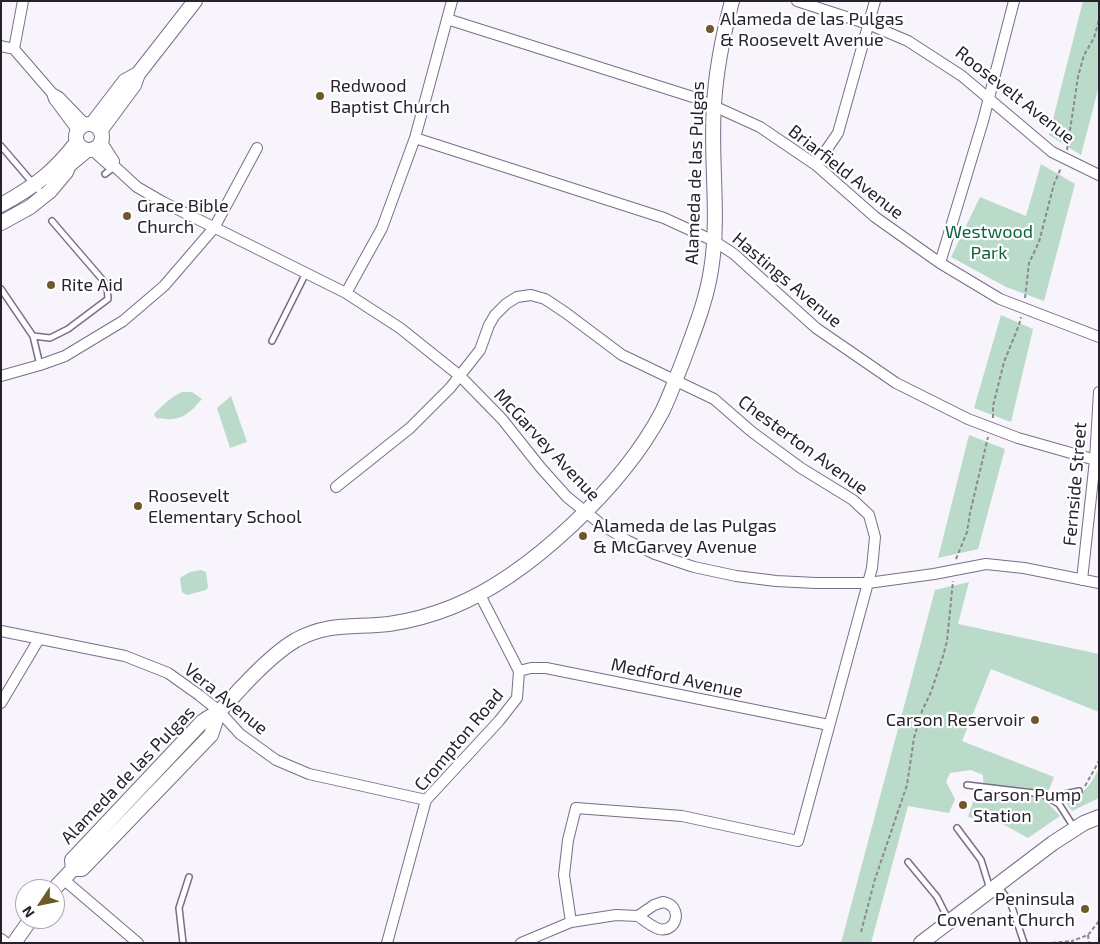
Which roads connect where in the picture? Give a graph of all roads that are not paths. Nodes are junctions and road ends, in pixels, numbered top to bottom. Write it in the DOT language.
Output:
graph roads {
  1 [pos="23,1"];
  2 [pos="195,1"];
  3 [pos="452,1"];
  4 [pos="732,1"];
  5 [pos="797,1"];
  6 [pos="875,1"];
  7 [pos="1014,1"];
  8 [pos="447,20"];
  9 [pos="868,24"];
  10 [pos="1,46"];
  11 [pos="14,49"];
  12 [pos="988,98"];
  13 [pos="714,106"];
  14 [pos="89,136"];
  15 [pos="415,138"];
  16 [pos="1,146"];
  17 [pos="257,148"];
  18 [pos="816,165"];
  19 [pos="114,166"];
  20 [pos="104,174"];
  21 [pos="1099,175"];
  22 [pos="39,190"];
  23 [pos="1,205"];
  24 [pos="52,221"];
  25 [pos="1,223"];
  26 [pos="214,228"];
  27 [pos="714,241"];
  28 [pos="940,263"];
  29 [pos="306,274"];
  30 [pos="1,289"];
  31 [pos="346,293"];
  32 [pos="33,336"];
  33 [pos="1099,337"];
  34 [pos="272,341"];
  35 [pos="40,365"];
  36 [pos="1,376"];
  37 [pos="460,376"];
  38 [pos="675,380"];
  39 [pos="1099,392"];
  40 [pos="1097,461"];
  41 [pos="336,487"];
  42 [pos="585,513"];
  43 [pos="1082,580"];
  44 [pos="868,583"];
  45 [pos="1099,583"];
  46 [pos="479,594"];
  47 [pos="1,631"];
  48 [pos="39,639"];
  49 [pos="518,671"];
  50 [pos="1,703"];
  51 [pos="219,711"];
  52 [pos="829,725"];
  53 [pos="967,785"];
  54 [pos="1079,791"];
  55 [pos="426,800"];
  56 [pos="1054,801"];
  57 [pos="1099,817"];
  58 [pos="957,828"];
  59 [pos="1075,829"];
  60 [pos="908,862"];
  61 [pos="190,877"];
  62 [pos="64,879"];
  63 [pos="65,880"];
  64 [pos="994,889"];
  65 [pos="638,916"];
  66 [pos="571,922"];
  67 [pos="950,922"];
  68 [pos="23,929"];
  69 [pos="1,939"];
  70 [pos="6,943"];
  71 [pos="14,943"];
  72 [pos="138,943"];
  73 [pos="183,943"];
  74 [pos="387,943"];
  75 [pos="521,943"];
  76 [pos="921,943"];
  77 [pos="1024,943"];
  1 -- 11 [label="street"];
  2 -- 14 [label="main road"];
  3 -- 8 [label="street"];
  4 -- 13 [label="main road, Alameda de las Pulgas"];
  5 -- 9 [label="street, Roosevelt Avenue"];
  6 -- 9 [label="street"];
  7 -- 12 [label="street"];
  8 -- 13 [label="street, Briarfield Avenue"];
  8 -- 15 [label="street"];
  9 -- 12 [label="street, Roosevelt Avenue"];
  9 -- 18 [label="street"];
  10 -- 11 [label="street"];
  11 -- 14 [label="street, McGarvey Avenue"];
  12 -- 21 [label="street, Roosevelt Avenue"];
  12 -- 28 [label="street"];
  13 -- 18 [label="street, Briarfield Avenue"];
  13 -- 27 [label="main road, Alameda de las Pulgas"];
  14 -- 19 [label="street, McGarvey Avenue"];
  14 -- 22 [label="main road"];
  14 -- 22 [label="main road"];
  15 -- 27 [label="street, Hastings Avenue"];
  15 -- 31 [label="street"];
  16 -- 22 [label="lane"];
  17 -- 26 [label="street"];
  18 -- 28 [label="street, Briarfield Avenue"];
  19 -- 20 [label="lane"];
  19 -- 26 [label="street, McGarvey Avenue"];
  22 -- 23 [label="main road"];
  22 -- 25 [label="main road"];
  24 -- 32 [label="lane"];
  26 -- 29 [label="street, McGarvey Avenue"];
  26 -- 35 [label="street"];
  27 -- 38 [label="main road, Alameda de las Pulgas"];
  27 -- 40 [label="street, Hastings Avenue"];
  28 -- 33 [label="street, Briarfield Avenue"];
  29 -- 31 [label="street, McGarvey Avenue"];
  29 -- 34 [label="lane"];
  30 -- 32 [label="lane"];
  31 -- 37 [label="street, McGarvey Avenue"];
  32 -- 35 [label="lane"];
  35 -- 36 [label="street"];
  37 -- 38 [label="street, Chesterton Avenue"];
  37 -- 41 [label="street, Chesterton Avenue"];
  37 -- 42 [label="street, McGarvey Avenue"];
  38 -- 42 [label="main road, Alameda de las Pulgas"];
  38 -- 44 [label="street, Chesterton Avenue"];
  39 -- 40 [label="street, Fernside Street"];
  40 -- 43 [label="street, Fernside Street"];
  42 -- 44 [label="street, McGarvey Avenue"];
  42 -- 46 [label="main road, Alameda de las Pulgas"];
  43 -- 44 [label="street, McGarvey Avenue"];
  43 -- 45 [label="street, McGarvey Avenue"];
  44 -- 52 [label="street, Chesterton Avenue"];
  46 -- 49 [label="street, Crompton Road"];
  46 -- 51 [label="main road, Alameda de las Pulgas"];
  47 -- 48 [label="street, Vera Avenue"];
  48 -- 50 [label="street"];
  48 -- 51 [label="street, Vera Avenue"];
  49 -- 52 [label="street, Medford Avenue"];
  49 -- 55 [label="street, Crompton Road"];
  51 -- 55 [label="street, Vera Avenue"];
  51 -- 62 [label="main road, Alameda de las Pulgas"];
  52 -- 66 [label="street, Chesterton Avenue"];
  53 -- 56 [label="lane"];
  54 -- 56 [label="lane"];
  55 -- 74 [label="street, Crompton Road"];
  56 -- 59 [label="lane"];
  57 -- 59 [label="main road"];
  58 -- 64 [label="lane"];
  59 -- 64 [label="main road"];
  60 -- 67 [label="lane"];
  61 -- 73 [label="lane"];
  63 -- 72 [label="street"];
  64 -- 67 [label="main road"];
  64 -- 77 [label="lane"];
  65 -- 66 [label="street"];
  66 -- 75 [label="street"];
  67 -- 76 [label="main road"];
  68 -- 71 [label="main road"];
  69 -- 70 [label="street"];
}
